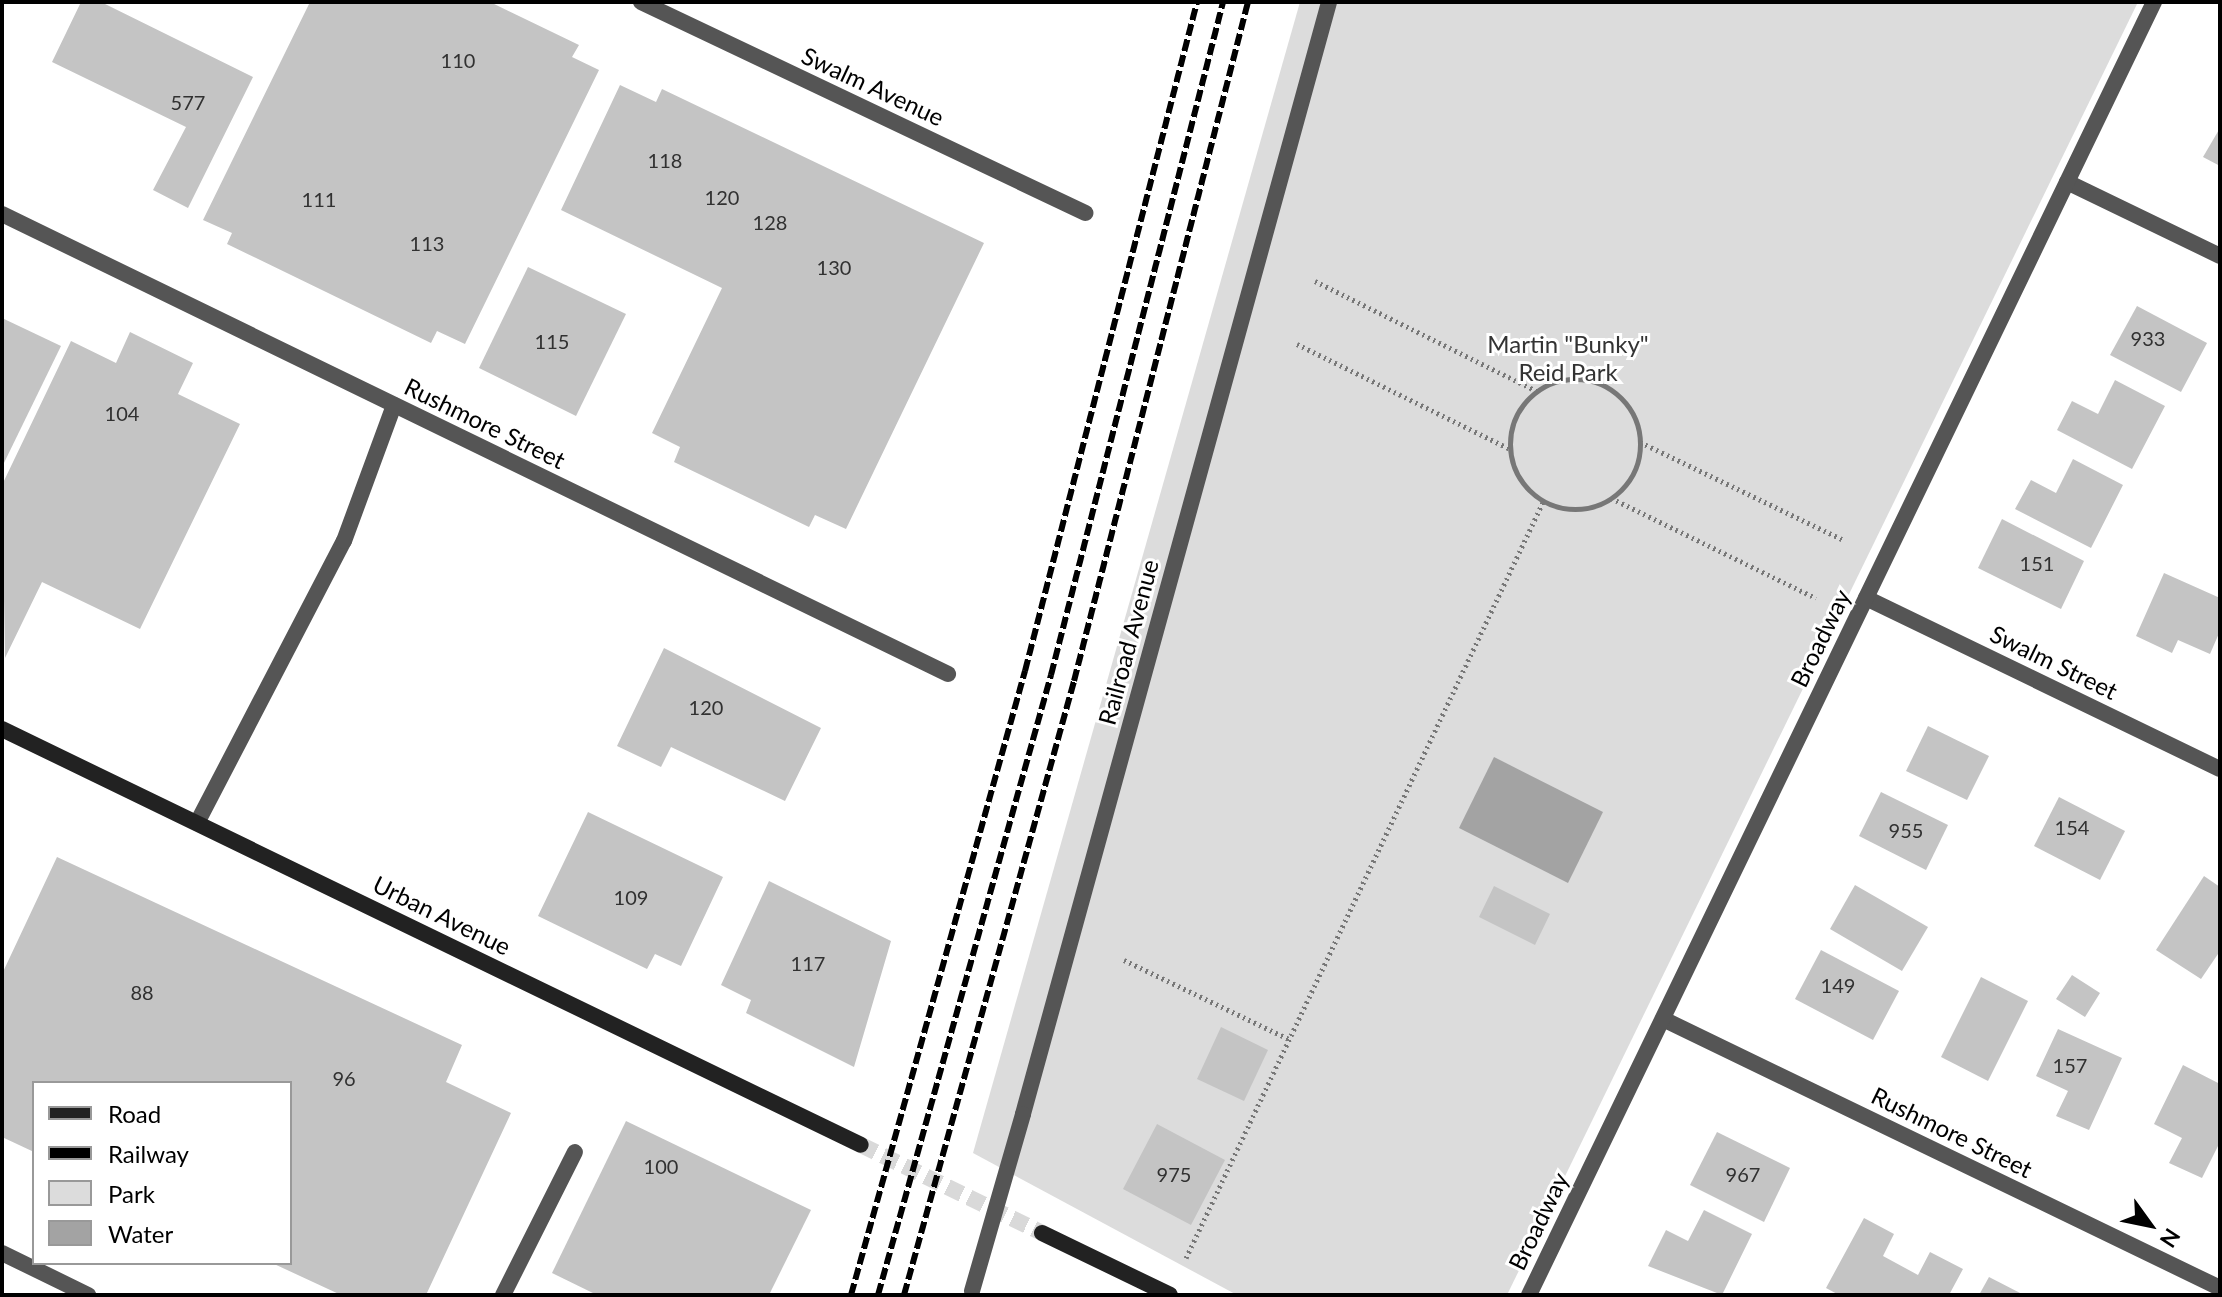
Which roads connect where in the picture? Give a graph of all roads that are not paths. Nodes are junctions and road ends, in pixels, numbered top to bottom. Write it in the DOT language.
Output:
graph roads {
  1 [pos="641,2"];
  2 [pos="1329,2"];
  3 [pos="2154,2"];
  4 [pos="2067,182"];
  5 [pos="1085,213"];
  6 [pos="2,214"];
  7 [pos="2220,256"];
  8 [pos="394,405"];
  9 [pos="1866,598"];
  10 [pos="948,674"];
  11 [pos="2,729"];
  12 [pos="2220,769"];
  13 [pos="197,823"];
  14 [pos="1663,1019"];
  15 [pos="861,1145"];
  16 [pos="575,1152"];
  17 [pos="1042,1233"];
  18 [pos="2,1253"];
  19 [pos="2220,1288"];
  20 [pos="972,1293"];
  21 [pos="88,1295"];
  22 [pos="503,1295"];
  23 [pos="1170,1295"];
  24 [pos="1529,1295"];
  1 -- 5 [label="street, Swalm Avenue"];
  2 -- 20 [label="street, Railroad Avenue, bridge"];
  3 -- 4 [label="street, Broadway"];
  4 -- 7 [label="street"];
  4 -- 9 [label="street, Broadway"];
  6 -- 8 [label="street, Rushmore Street"];
  8 -- 10 [label="street, Rushmore Street"];
  8 -- 13 [label="street"];
  9 -- 12 [label="street, Swalm Street"];
  9 -- 14 [label="street, Broadway"];
  11 -- 13 [label="street, Urban Avenue"];
  13 -- 15 [label="street, Urban Avenue"];
  14 -- 19 [label="street, Rushmore Street"];
  14 -- 24 [label="street, Broadway"];
  16 -- 22 [label="street"];
  17 -- 23 [label="street"];
  18 -- 21 [label="street"];
}
